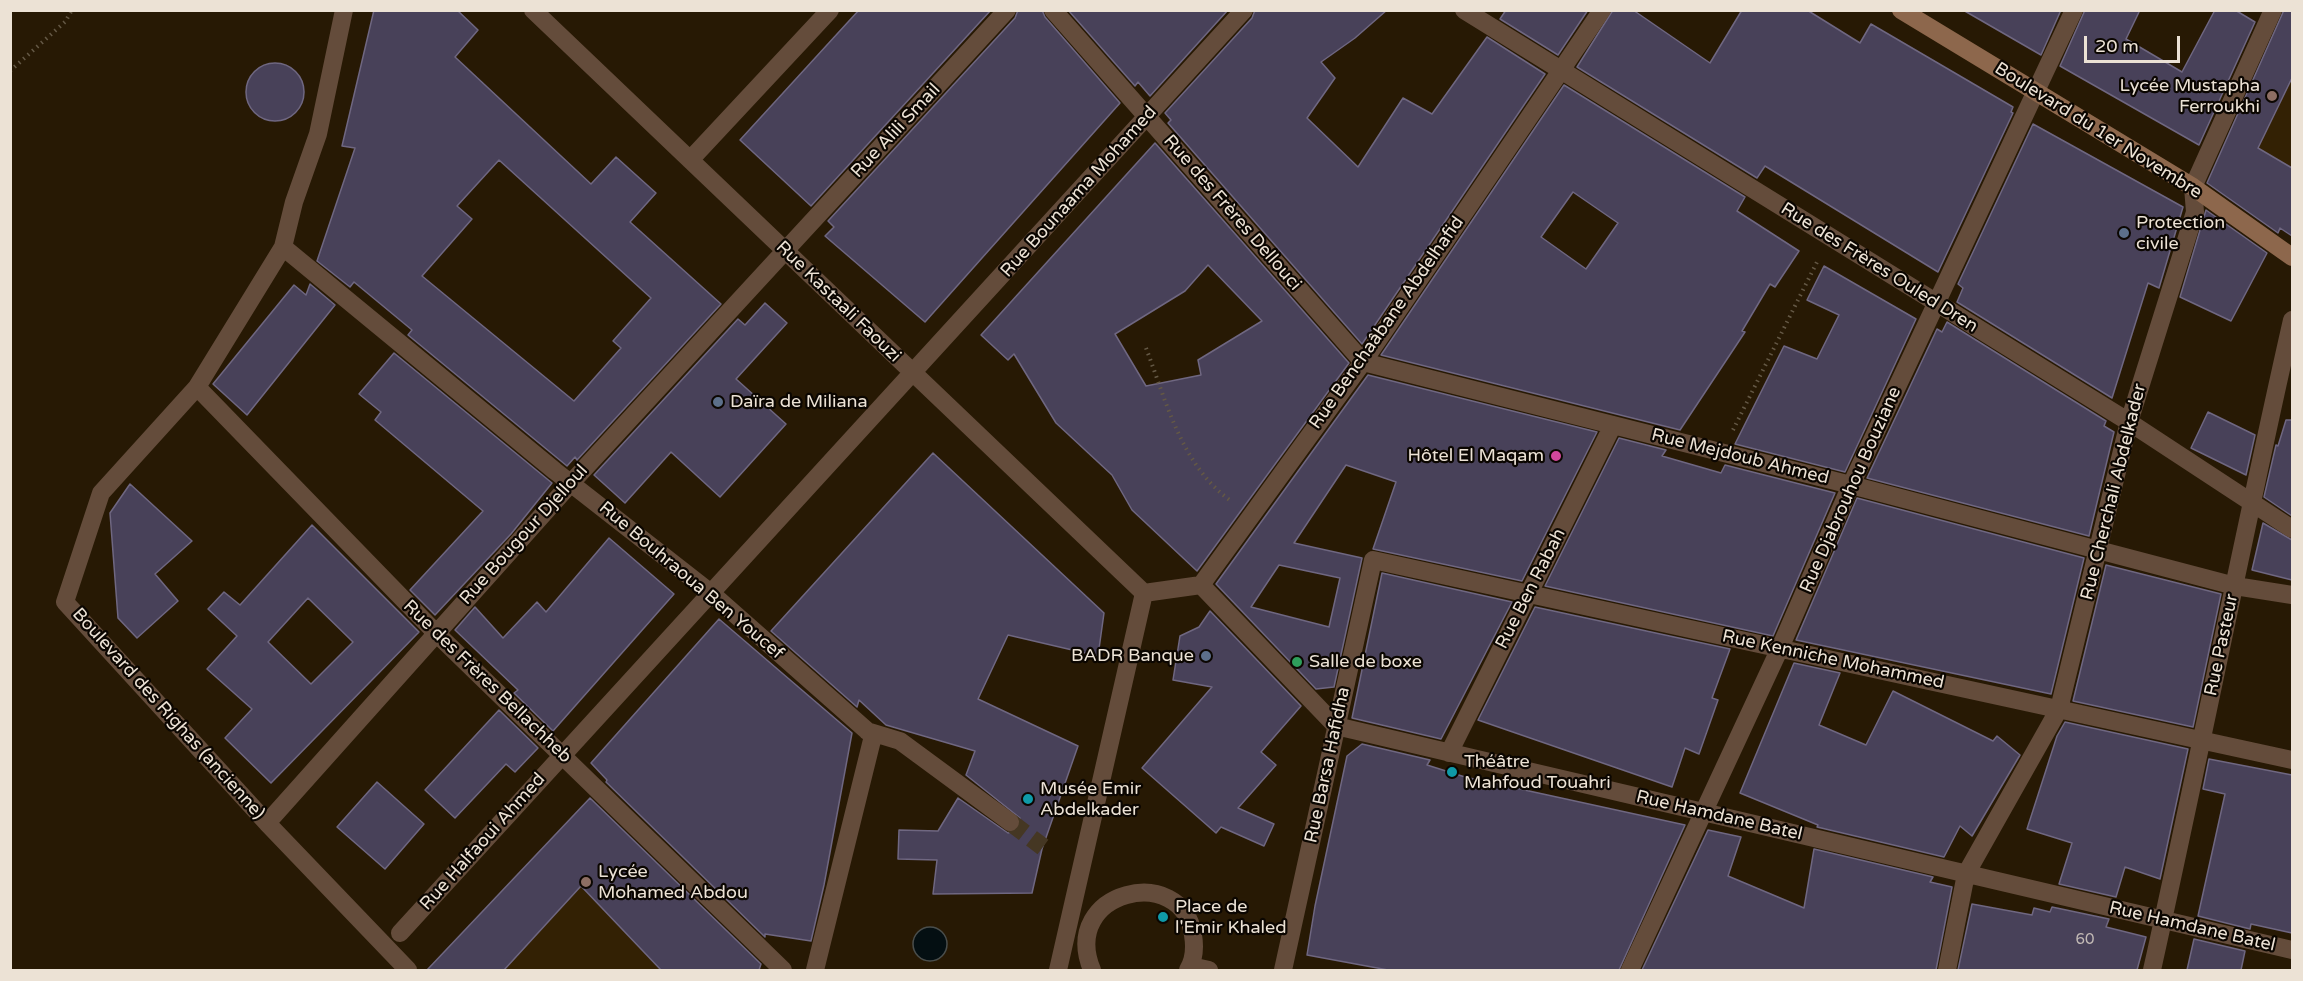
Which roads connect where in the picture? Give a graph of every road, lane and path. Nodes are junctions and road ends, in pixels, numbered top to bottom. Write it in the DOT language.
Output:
graph roads {
  1 [pos="72,10"];
  2 [pos="344,10"];
  3 [pos="533,10"];
  4 [pos="830,10"];
  5 [pos="1007,10"];
  6 [pos="1053,10"];
  7 [pos="1244,10"];
  8 [pos="1464,10"];
  9 [pos="1602,10"];
  10 [pos="1900,10"];
  11 [pos="2074,10"];
  12 [pos="2273,10"];
  13 [pos="1560,70"];
  14 [pos="10,71"];
  15 [pos="2037,92"];
  16 [pos="1147,117"];
  17 [pos="690,160"];
  18 [pos="2193,187"];
  19 [pos="1829,238"];
  20 [pos="283,247"];
  21 [pos="784,250"];
  22 [pos="2292,256"];
  23 [pos="1937,303"];
  24 [pos="2292,320"];
  25 [pos="1146,348"];
  26 [pos="1363,362"];
  27 [pos="914,374"];
  28 [pos="197,387"];
  29 [pos="1741,414"];
  30 [pos="2129,422"];
  31 [pos="1613,424"];
  32 [pos="571,483"];
  33 [pos="1851,485"];
  34 [pos="2250,503"];
  35 [pos="1252,515"];
  36 [pos="2292,529"];
  37 [pos="2100,549"];
  38 [pos="1373,560"];
  39 [pos="1201,585"];
  40 [pos="2235,586"];
  41 [pos="711,593"];
  42 [pos="1144,593"];
  43 [pos="1528,593"];
  44 [pos="2292,595"];
  45 [pos="436,633"];
  46 [pos="1780,648"];
  47 [pos="2059,709"];
  48 [pos="1336,726"];
  49 [pos="870,733"];
  50 [pos="2201,740"];
  51 [pos="1449,753"];
  52 [pos="562,755"];
  53 [pos="2292,760"];
  54 [pos="1704,813"];
  55 [pos="1010,822"];
  56 [pos="267,823"];
  57 [pos="1966,874"];
  58 [pos="2163,920"];
  59 [pos="400,933"];
  60 [pos="1066,933"];
  61 [pos="1086,938"];
  62 [pos="2292,950"];
  63 [pos="1189,968"];
  64 [pos="408,970"];
  65 [pos="783,970"];
  66 [pos="815,970"];
  67 [pos="1058,970"];
  68 [pos="1092,970"];
  69 [pos="1209,970"];
  70 [pos="1283,970"];
  71 [pos="1630,970"];
  72 [pos="1947,970"];
  73 [pos="2152,970"];
  1 -- 14 [label="path"];
  2 -- 20 [label="street, Boulevard des Righas (ancienne)"];
  3 -- 17 [label="street, Rue Kastaali Faouzi"];
  4 -- 17 [label="street"];
  5 -- 21 [label="street, Rue Alili Smail"];
  6 -- 16 [label="street, Rue des Frères Dellouci"];
  7 -- 16 [label="street, Rue Bounaama Mohamed"];
  8 -- 13 [label="street, Rue des Frères Ouled Dren"];
  9 -- 13 [label="street, Rue Benchaâbane Abdelhafid"];
  10 -- 15 [label="street, Boulevard du 1er Novembre"];
  11 -- 15 [label="street, Rue Djabrouhou Bouziane"];
  12 -- 18 [label="street, Rue Cherchali Abdelkader"];
  13 -- 19 [label="street, Rue des Frères Ouled Dren"];
  13 -- 26 [label="street, Rue Benchaâbane Abdelhafid"];
  15 -- 18 [label="street, Boulevard du 1er Novembre"];
  15 -- 23 [label="street, Rue Djabrouhou Bouziane"];
  16 -- 26 [label="street, Rue des Frères Dellouci"];
  16 -- 27 [label="street, Rue Bounaama Mohamed"];
  17 -- 21 [label="street, Rue Kastaali Faouzi"];
  18 -- 22 [label="street, Boulevard du 1er Novembre"];
  18 -- 30 [label="street, Rue Cherchali Abdelkader"];
  19 -- 23 [label="street, Rue des Frères Ouled Dren"];
  19 -- 29 [label="path"];
  20 -- 28 [label="street, Boulevard des Righas (ancienne)"];
  20 -- 32 [label="street, Rue Bouhraoua Ben Youcef"];
  21 -- 27 [label="street, Rue Kastaali Faouzi"];
  21 -- 32 [label="street, Rue Bougour Djelloul"];
  23 -- 30 [label="street, Rue des Frères Ouled Dren"];
  23 -- 33 [label="street, Rue Djabrouhou Bouziane"];
  24 -- 34 [label="street, Rue Pasteur"];
  25 -- 35 [label="path"];
  26 -- 31 [label="street, Rue Mejdoub Ahmed"];
  26 -- 35 [label="street, Rue Benchaâbane Abdelhafid"];
  27 -- 41 [label="street, Rue Bounaama Mohamed"];
  27 -- 42 [label="street, Rue Kastaali Faouzi"];
  28 -- 45 [label="street, Rue des Frères Bellachheb"];
  28 -- 56 [label="street, Boulevard des Righas (ancienne)"];
  30 -- 34 [label="street, Rue des Frères Ouled Dren"];
  30 -- 37 [label="street, Rue Cherchali Abdelkader"];
  31 -- 33 [label="street, Rue Mejdoub Ahmed"];
  31 -- 43 [label="street, Rue Ben Rabah"];
  32 -- 41 [label="street, Rue Bouhraoua Ben Youcef"];
  32 -- 45 [label="street, Rue Bougour Djelloul"];
  33 -- 37 [label="street, Rue Mejdoub Ahmed"];
  33 -- 46 [label="street, Rue Djabrouhou Bouziane"];
  34 -- 36 [label="street, Rue des Frères Ouled Dren"];
  34 -- 40 [label="street, Rue Pasteur"];
  35 -- 39 [label="street, Rue Benchaâbane Abdelhafid"];
  37 -- 40 [label="street, Rue Mejdoub Ahmed"];
  37 -- 47 [label="street, Rue Cherchali Abdelkader"];
  38 -- 43 [label="street, Rue Kenniche Mohammed"];
  38 -- 48 [label="street, Rue Barsa Hafidha"];
  39 -- 42 [label="street"];
  39 -- 48 [label="street"];
  40 -- 44 [label="street, Rue Mejdoub Ahmed"];
  40 -- 50 [label="street, Rue Pasteur"];
  41 -- 49 [label="street, Rue Bouhraoua Ben Youcef"];
  41 -- 52 [label="street, Rue Halfaoui Ahmed"];
  42 -- 60 [label="street"];
  43 -- 46 [label="street, Rue Kenniche Mohammed"];
  43 -- 51 [label="street, Rue Ben Rabah"];
  45 -- 52 [label="street, Rue des Frères Bellachheb"];
  45 -- 56 [label="street, Rue Bougour Djelloul"];
  46 -- 47 [label="street, Rue Kenniche Mohammed"];
  46 -- 54 [label="street, Rue Djabrouhou Bouziane"];
  47 -- 50 [label="street, Rue Kenniche Mohammed"];
  47 -- 57 [label="street, Rue Cherchali Abdelkader"];
  48 -- 51 [label="street, Rue Hamdane Batel"];
  48 -- 70 [label="street, Rue Barsa Hafidha"];
  49 -- 55 [label="street"];
  49 -- 66 [label="street"];
  50 -- 53 [label="street, Rue Kenniche Mohammed"];
  50 -- 58 [label="street, Rue Pasteur"];
  51 -- 54 [label="street, Rue Hamdane Batel"];
  52 -- 59 [label="street, Rue Halfaoui Ahmed"];
  52 -- 65 [label="street, Rue des Frères Bellachheb"];
  54 -- 57 [label="street, Rue Hamdane Batel"];
  54 -- 71 [label="street, Rue Djabrouhou Bouziane"];
  56 -- 64 [label="street, Boulevard des Righas (ancienne)"];
  57 -- 58 [label="street, Rue Hamdane Batel"];
  57 -- 72 [label="street, Rue Cherchali Abdelkader"];
  58 -- 62 [label="street, Rue Hamdane Batel"];
  58 -- 73 [label="street, Rue Pasteur"];
  60 -- 61 [label="street"];
  60 -- 67 [label="street"];
  61 -- 63 [label="street"];
  61 -- 68 [label="street"];
  63 -- 69 [label="street"];
}
